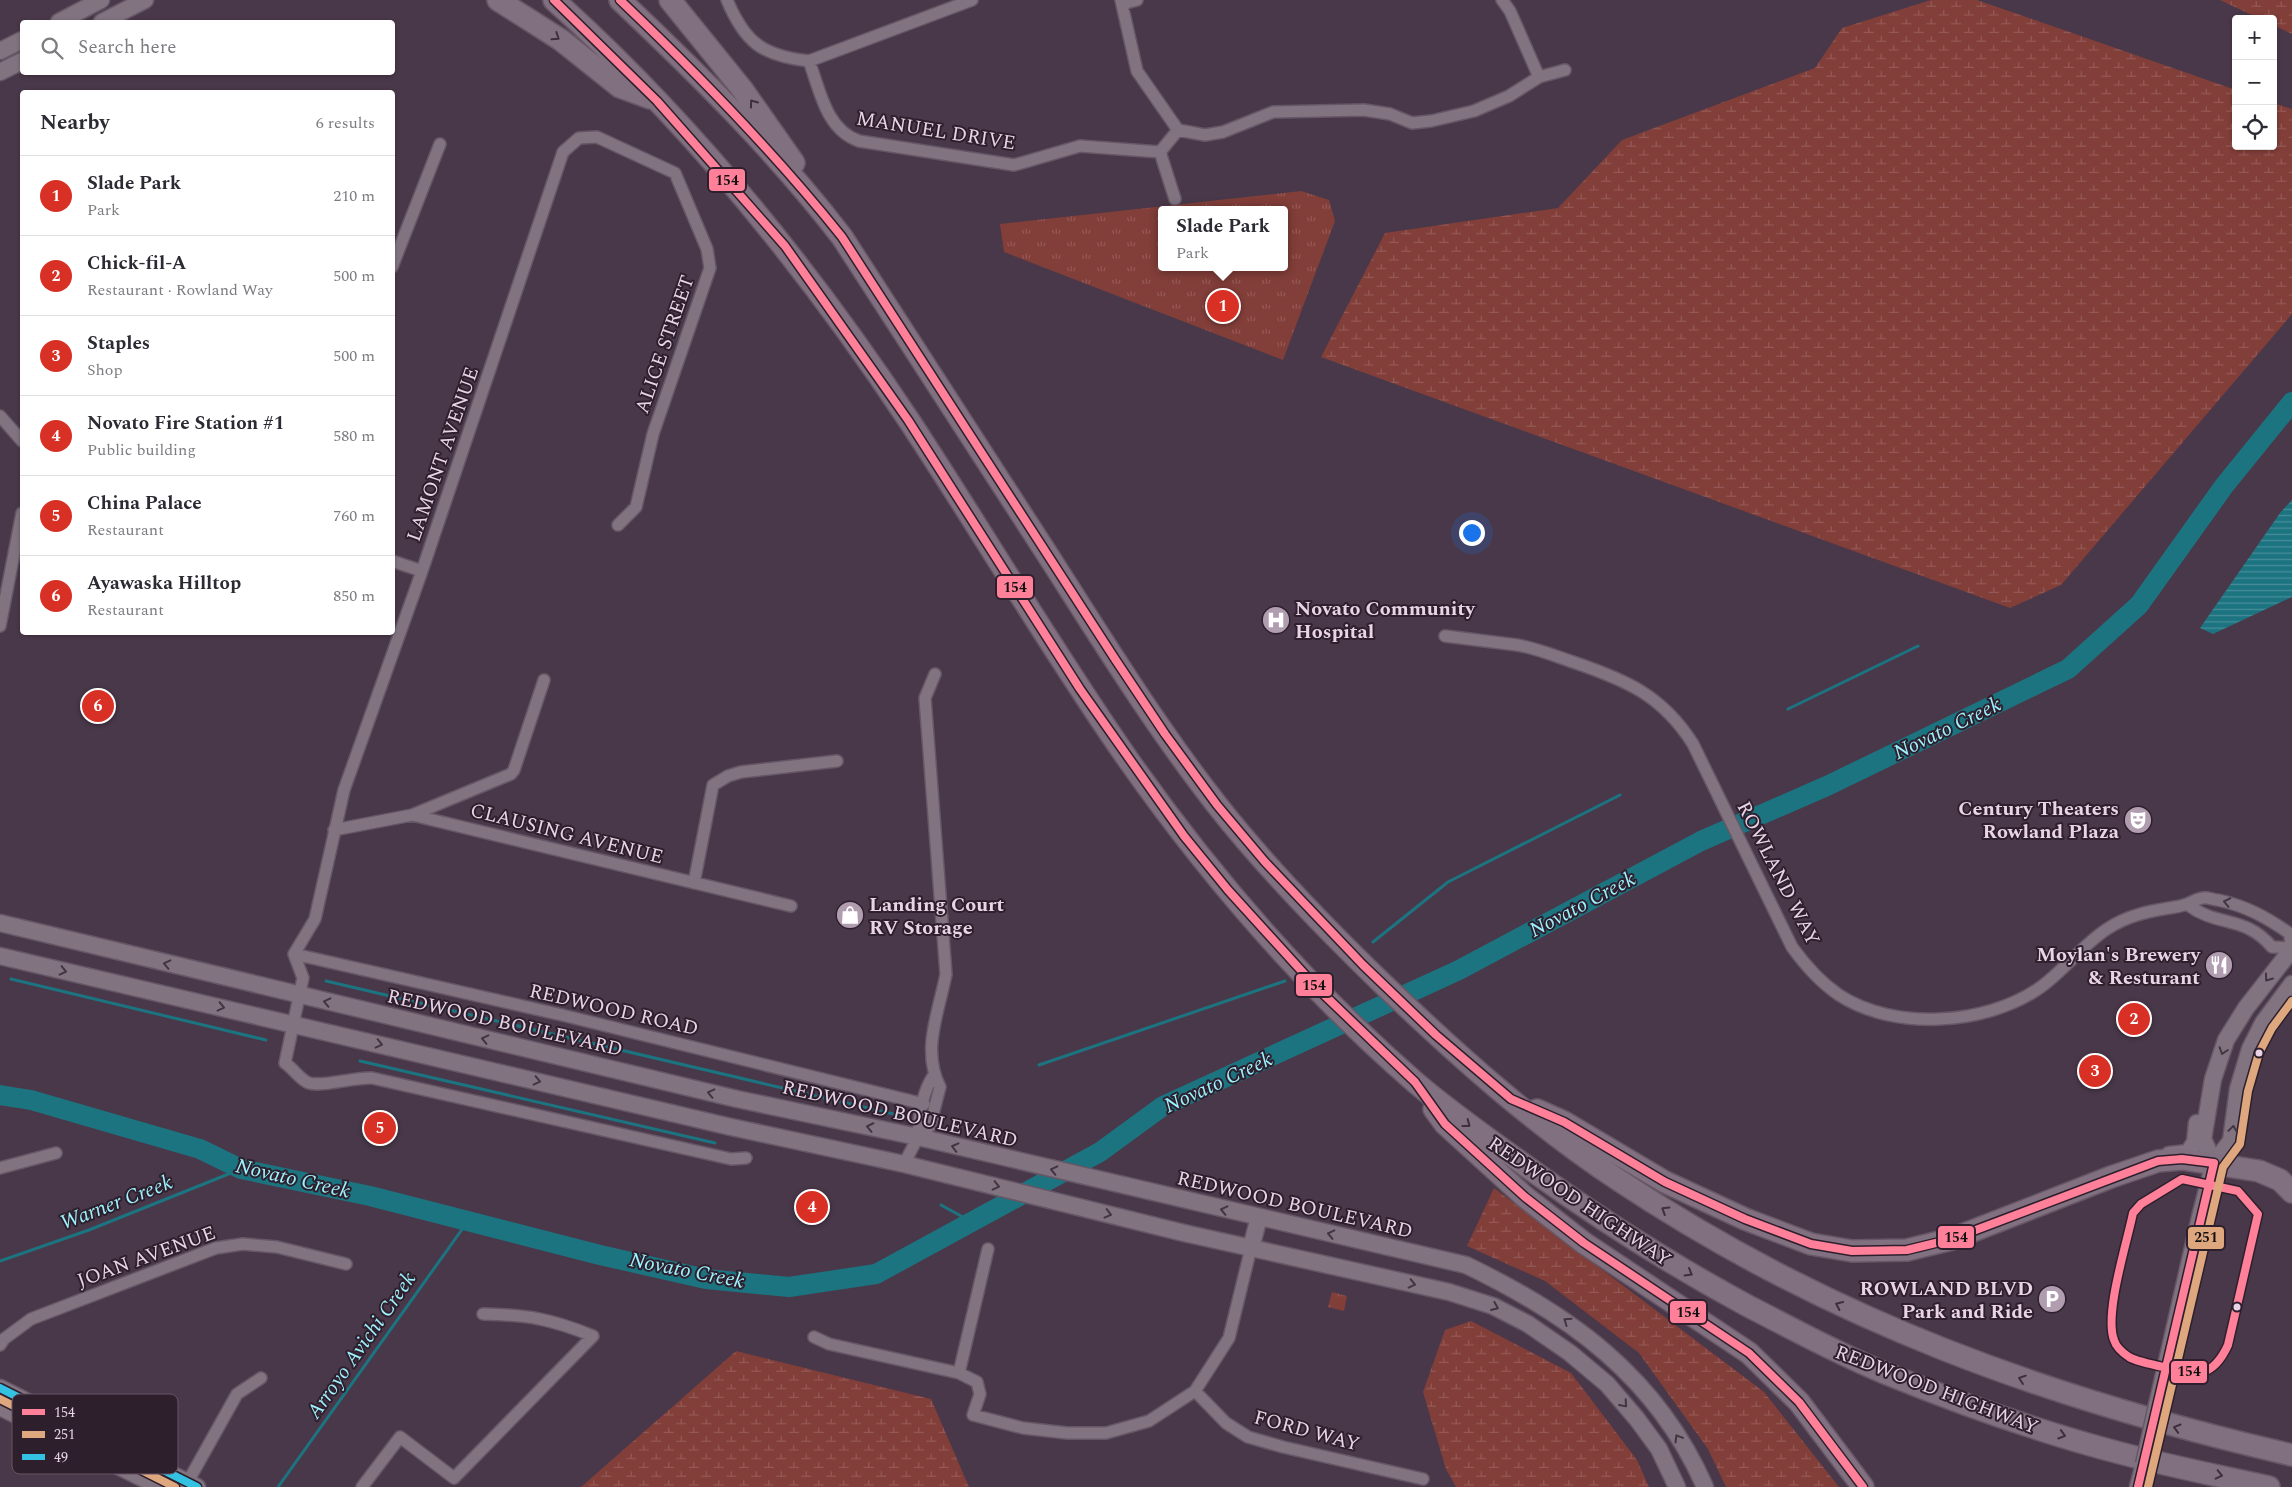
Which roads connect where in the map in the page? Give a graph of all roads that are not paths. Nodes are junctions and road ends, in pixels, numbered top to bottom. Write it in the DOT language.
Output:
graph roads {
  1 [pos="101,0"];
  2 [pos="144,0"];
  3 [pos="498,0"];
  4 [pos="554,0"];
  5 [pos="620,0"];
  6 [pos="670,0"];
  7 [pos="727,0"];
  8 [pos="972,0"];
  9 [pos="1137,0"];
  10 [pos="1502,0"];
  11 [pos="1122,2"];
  12 [pos="65,20"];
  13 [pos="106,20"];
  14 [pos="20,41"];
  15 [pos="0,51"];
  16 [pos="20,61"];
  17 [pos="809,61"];
  18 [pos="1565,70"];
  19 [pos="0,72"];
  20 [pos="1539,77"];
  21 [pos="658,101"];
  22 [pos="1178,130"];
  23 [pos="440,144"];
  24 [pos="563,152"];
  25 [pos="1160,152"];
  26 [pos="1176,200"];
  27 [pos="842,237"];
  28 [pos="395,259"];
  29 [pos="0,416"];
  30 [pos="20,439"];
  31 [pos="20,523"];
  32 [pos="618,525"];
  33 [pos="395,562"];
  34 [pos="422,571"];
  35 [pos="0,626"];
  36 [pos="1445,636"];
  37 [pos="935,674"];
  38 [pos="544,680"];
  39 [pos="837,761"];
  40 [pos="412,815"];
  41 [pos="334,830"];
  42 [pos="694,883"];
  43 [pos="790,906"];
  44 [pos="2188,906"];
  45 [pos="0,923"];
  46 [pos="2292,948"];
  47 [pos="294,954"];
  48 [pos="0,956"];
  49 [pos="2292,984"];
  50 [pos="300,995"];
  51 [pos="295,1024"];
  52 [pos="2216,1072"];
  53 [pos="934,1075"];
  54 [pos="1416,1082"];
  55 [pos="1511,1099"];
  56 [pos="924,1104"];
  57 [pos="918,1138"];
  58 [pos="56,1153"];
  59 [pos="746,1158"];
  60 [pos="2164,1160"];
  61 [pos="904,1164"];
  62 [pos="2214,1164"];
  63 [pos="0,1168"];
  64 [pos="2292,1192"];
  65 [pos="1259,1218"];
  66 [pos="1251,1248"];
  67 [pos="988,1249"];
  68 [pos="346,1264"];
  69 [pos="483,1314"];
  70 [pos="814,1337"];
  71 [pos="0,1345"];
  72 [pos="959,1374"];
  73 [pos="261,1378"];
  74 [pos="0,1388"];
  75 [pos="1195,1392"];
  76 [pos="12,1394"];
  77 [pos="0,1406"];
  78 [pos="12,1412"];
  79 [pos="2292,1455"];
  80 [pos="134,1474"];
  81 [pos="168,1474"];
  82 [pos="1423,1479"];
  83 [pos="190,1485"];
  84 [pos="160,1487"];
  85 [pos="362,1487"];
  86 [pos="1678,1487"];
  87 [pos="1705,1487"];
  88 [pos="1863,1487"];
  89 [pos="2138,1487"];
  90 [pos="2269,1487"];
  1 -- 12 [label="main road"];
  2 -- 13 [label="main road"];
  3 -- 21 [label="highway, one-way"];
  4 -- 21 [label="highway, REDWOOD HIGHWAY"];
  5 -- 27 [label="highway, REDWOOD HIGHWAY"];
  27 -- 6 [label="highway, one-way"];
  7 -- 17 [label="street"];
  8 -- 17 [label="street"];
  9 -- 11 [label="street"];
  10 -- 20 [label="street"];
  11 -- 22 [label="street"];
  14 -- 15 [label="main road"];
  16 -- 19 [label="main road"];
  17 -- 25 [label="street, MANUEL DRIVE"];
  18 -- 20 [label="street"];
  20 -- 22 [label="street"];
  21 -- 54 [label="highway, REDWOOD HIGHWAY"];
  22 -- 25 [label="street"];
  23 -- 28 [label="street"];
  24 -- 32 [label="street, ALICE STREET"];
  24 -- 34 [label="street, LAMONT AVENUE"];
  25 -- 26 [label="street"];
  27 -- 55 [label="highway, REDWOOD HIGHWAY"];
  29 -- 30 [label="street"];
  31 -- 35 [label="street"];
  33 -- 34 [label="street"];
  34 -- 41 [label="street, LAMONT AVENUE"];
  36 -- 44 [label="street, ROWLAND WAY"];
  37 -- 53 [label="street"];
  38 -- 40 [label="street"];
  39 -- 42 [label="street"];
  40 -- 41 [label="street, CLAUSING AVENUE"];
  40 -- 42 [label="street, CLAUSING AVENUE"];
  41 -- 47 [label="street, LAMONT AVENUE"];
  42 -- 43 [label="street, CLAUSING AVENUE"];
  44 -- 46 [label="street"];
  46 -- 44 [label="street, ROWLAND WAY, one-way"];
  50 -- 45 [label="main road, REDWOOD BOULEVARD, one-way"];
  46 -- 52 [label="main road, one-way"];
  47 -- 50 [label="street"];
  47 -- 56 [label="street, REDWOOD ROAD"];
  48 -- 51 [label="main road, one-way"];
  62 -- 49 [label="main road, one-way"];
  50 -- 51 [label="street"];
  57 -- 50 [label="main road, REDWOOD BOULEVARD, one-way"];
  51 -- 59 [label="street"];
  51 -- 61 [label="main road, one-way"];
  52 -- 60 [label="main road"];
  52 -- 62 [label="main road"];
  53 -- 56 [label="street"];
  53 -- 57 [label="street"];
  54 -- 88 [label="highway"];
  54 -- 90 [label="highway, REDWOOD HIGHWAY, one-way"];
  55 -- 60 [label="highway"];
  79 -- 55 [label="highway, REDWOOD HIGHWAY, one-way"];
  56 -- 57 [label="street"];
  57 -- 61 [label="street"];
  65 -- 57 [label="main road, REDWOOD BOULEVARD, one-way"];
  58 -- 63 [label="street"];
  60 -- 62 [label="highway"];
  61 -- 66 [label="main road, one-way"];
  62 -- 64 [label="highway"];
  62 -- 89 [label="main road, bridge"];
  65 -- 66 [label="main road"];
  87 -- 65 [label="main road, REDWOOD BOULEVARD, one-way"];
  66 -- 75 [label="street"];
  66 -- 86 [label="main road, one-way"];
  67 -- 72 [label="street"];
  68 -- 71 [label="street, JOAN AVENUE"];
  69 -- 85 [label="street"];
  70 -- 72 [label="street"];
  72 -- 75 [label="street"];
  73 -- 83 [label="street"];
  74 -- 76 [label="main road"];
  75 -- 82 [label="street, FORD WAY"];
  77 -- 78 [label="main road"];
  80 -- 84 [label="main road"];
  81 -- 83 [label="main road"];
}
